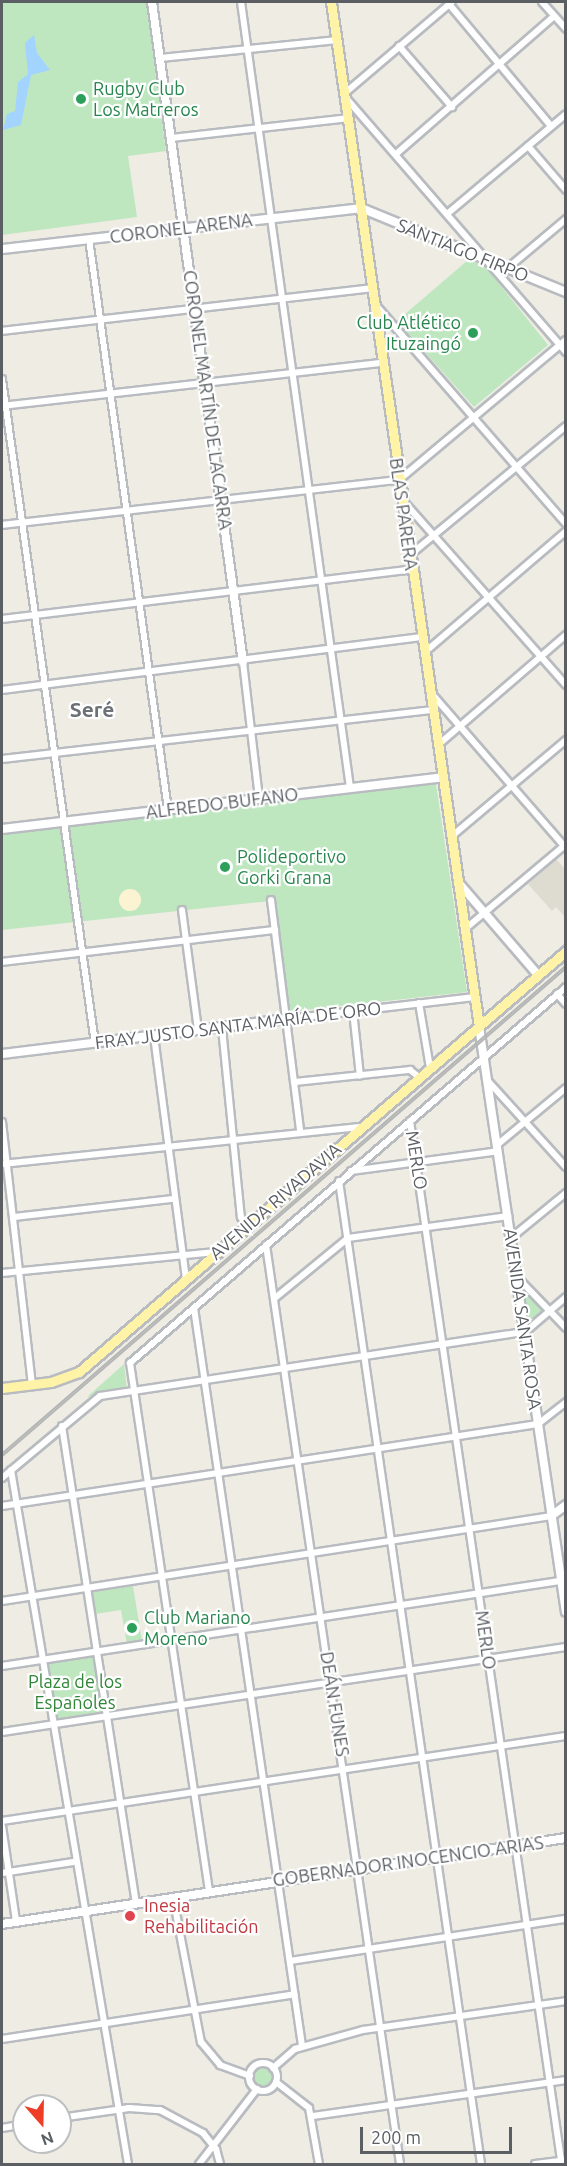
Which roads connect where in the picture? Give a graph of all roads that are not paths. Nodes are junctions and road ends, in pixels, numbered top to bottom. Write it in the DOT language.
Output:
graph roads {
  1 [pos="152,2"];
  2 [pos="241,2"];
  3 [pos="331,2"];
  4 [pos="542,2"];
  5 [pos="450,3"];
  6 [pos="554,16"];
  7 [pos="566,29"];
  8 [pos="337,40"];
  9 [pos="399,46"];
  10 [pos="248,48"];
  11 [pos="161,58"];
  12 [pos="500,65"];
  13 [pos="345,96"];
  14 [pos="452,107"];
  15 [pos="566,114"];
  16 [pos="349,118"];
  17 [pos="552,126"];
  18 [pos="259,128"];
  19 [pos="172,138"];
  20 [pos="528,146"];
  21 [pos="396,154"];
  22 [pos="566,190"];
  23 [pos="361,208"];
  24 [pos="447,214"];
  25 [pos="274,217"];
  26 [pos="566,219"];
  27 [pos="184,228"];
  28 [pos="88,238"];
  29 [pos="2,249"];
  30 [pos="485,258"];
  31 [pos="509,267"];
  32 [pos="371,288"];
  33 [pos="566,292"];
  34 [pos="284,298"];
  35 [pos="374,303"];
  36 [pos="194,309"];
  37 [pos="101,321"];
  38 [pos="2,331"];
  39 [pos="566,340"];
  40 [pos="560,345"];
  41 [pos="566,352"];
  42 [pos="382,363"];
  43 [pos="296,375"];
  44 [pos="2,379"];
  45 [pos="206,385"];
  46 [pos="112,394"];
  47 [pos="3,406"];
  48 [pos="472,418"];
  49 [pos="566,426"];
  50 [pos="517,468"];
  51 [pos="399,480"];
  52 [pos="312,490"];
  53 [pos="223,500"];
  54 [pos="403,500"];
  55 [pos="129,510"];
  56 [pos="21,523"];
  57 [pos="566,524"];
  58 [pos="2,525"];
  59 [pos="566,531"];
  60 [pos="435,538"];
  61 [pos="410,555"];
  62 [pos="412,569"];
  63 [pos="324,583"];
  64 [pos="235,594"];
  65 [pos="489,598"];
  66 [pos="142,603"];
  67 [pos="35,615"];
  68 [pos="2,620"];
  69 [pos="566,635"];
  70 [pos="422,637"];
  71 [pos="333,651"];
  72 [pos="424,652"];
  73 [pos="540,657"];
  74 [pos="243,662"];
  75 [pos="150,672"];
  76 [pos="45,685"];
  77 [pos="566,685"];
  78 [pos="2,690"];
  79 [pos="431,693"];
  80 [pos="433,710"];
  81 [pos="343,720"];
  82 [pos="461,726"];
  83 [pos="250,732"];
  84 [pos="566,740"];
  85 [pos="158,742"];
  86 [pos="438,746"];
  87 [pos="54,753"];
  88 [pos="2,759"];
  89 [pos="443,777"];
  90 [pos="514,786"];
  91 [pos="350,788"];
  92 [pos="259,798"];
  93 [pos="168,810"];
  94 [pos="65,821"];
  95 [pos="2,829"];
  96 [pos="452,836"];
  97 [pos="565,846"];
  98 [pos="458,882"];
  99 [pos="271,900"];
  100 [pos="182,910"];
  101 [pos="486,915"];
  102 [pos="465,929"];
  103 [pos="275,930"];
  104 [pos="187,943"];
  105 [pos="566,951"];
  106 [pos="84,952"];
  107 [pos="2,962"];
  108 [pos="538,975"];
  109 [pos="566,987"];
  110 [pos="557,994"];
  111 [pos="475,997"];
  112 [pos="418,1003"];
  113 [pos="566,1004"];
  114 [pos="353,1011"];
  115 [pos="287,1019"];
  116 [pos="479,1026"];
  117 [pos="222,1028"];
  118 [pos="198,1030"];
  119 [pos="154,1036"];
  120 [pos="95,1043"];
  121 [pos="2,1054"];
  122 [pos="483,1057"];
  123 [pos="430,1068"];
  124 [pos="360,1076"];
  125 [pos="419,1077"];
  126 [pos="488,1081"];
  127 [pos="295,1082"];
  128 [pos="566,1088"];
  129 [pos="410,1121"];
  130 [pos="2,1122"];
  131 [pos="527,1122"];
  132 [pos="362,1126"];
  133 [pos="300,1130"];
  134 [pos="233,1137"];
  135 [pos="167,1144"];
  136 [pos="498,1148"];
  137 [pos="418,1163"];
  138 [pos="4,1164"];
  139 [pos="566,1167"];
  140 [pos="351,1171"];
  141 [pos="339,1181"];
  142 [pos="566,1193"];
  143 [pos="173,1199"];
  144 [pos="508,1216"];
  145 [pos="14,1217"];
  146 [pos="246,1226"];
  147 [pos="427,1228"];
  148 [pos="348,1238"];
  149 [pos="511,1238"];
  150 [pos="266,1245"];
  151 [pos="216,1252"];
  152 [pos="179,1254"];
  153 [pos="19,1271"];
  154 [pos="2,1273"];
  155 [pos="518,1277"];
  156 [pos="186,1278"];
  157 [pos="566,1297"];
  158 [pos="275,1298"];
  159 [pos="194,1308"];
  160 [pos="550,1310"];
  161 [pos="566,1328"];
  162 [pos="525,1332"];
  163 [pos="444,1344"];
  164 [pos="364,1356"];
  165 [pos="285,1368"];
  166 [pos="205,1381"];
  167 [pos="32,1384"];
  168 [pos="2,1388"];
  169 [pos="130,1391"];
  170 [pos="566,1402"];
  171 [pos="538,1424"];
  172 [pos="62,1426"];
  173 [pos="457,1437"];
  174 [pos="378,1449"];
  175 [pos="299,1460"];
  176 [pos="11,1470"];
  177 [pos="218,1472"];
  178 [pos="2,1478"];
  179 [pos="145,1483"];
  180 [pos="74,1495"];
  181 [pos="18,1503"];
  182 [pos="566,1505"];
  183 [pos="2,1506"];
  184 [pos="551,1516"];
  185 [pos="470,1529"];
  186 [pos="392,1540"];
  187 [pos="312,1552"];
  188 [pos="232,1564"];
  189 [pos="159,1575"];
  190 [pos="563,1580"];
  191 [pos="88,1586"];
  192 [pos="480,1593"];
  193 [pos="32,1596"];
  194 [pos="2,1600"];
  195 [pos="400,1605"];
  196 [pos="566,1612"];
  197 [pos="322,1616"];
  198 [pos="242,1629"];
  199 [pos="170,1639"];
  200 [pos="566,1647"];
  201 [pos="98,1651"];
  202 [pos="489,1658"];
  203 [pos="42,1659"];
  204 [pos="2,1666"];
  205 [pos="410,1670"];
  206 [pos="331,1682"];
  207 [pos="251,1693"];
  208 [pos="180,1705"];
  209 [pos="107,1717"];
  210 [pos="53,1725"];
  211 [pos="2,1732"];
  212 [pos="566,1736"];
  213 [pos="502,1745"];
  214 [pos="423,1756"];
  215 [pos="344,1767"];
  216 [pos="263,1780"];
  217 [pos="192,1791"];
  218 [pos="122,1802"];
  219 [pos="65,1811"];
  220 [pos="2,1821"];
  221 [pos="2,1826"];
  222 [pos="566,1838"];
  223 [pos="516,1845"];
  224 [pos="436,1857"];
  225 [pos="74,1862"];
  226 [pos="358,1868"];
  227 [pos="5,1872"];
  228 [pos="277,1881"];
  229 [pos="209,1891"];
  230 [pos="173,1897"];
  231 [pos="136,1902"];
  232 [pos="81,1911"];
  233 [pos="566,1919"];
  234 [pos="16,1921"];
  235 [pos="2,1924"];
  236 [pos="528,1925"];
  237 [pos="448,1938"];
  238 [pos="370,1948"];
  239 [pos="290,1961"];
  240 [pos="294,1994"];
  241 [pos="566,2001"];
  242 [pos="540,2004"];
  243 [pos="192,2011"];
  244 [pos="460,2016"];
  245 [pos="103,2024"];
  246 [pos="380,2027"];
  247 [pos="2,2039"];
  248 [pos="302,2046"];
  249 [pos="273,2068"];
  250 [pos="250,2076"];
  251 [pos="566,2080"];
  252 [pos="276,2082"];
  253 [pos="551,2082"];
  254 [pos="257,2090"];
  255 [pos="470,2094"];
  256 [pos="391,2104"];
  257 [pos="118,2109"];
  258 [pos="72,2116"];
  259 [pos="313,2116"];
  260 [pos="213,2144"];
  261 [pos="563,2160"];
  262 [pos="128,2164"];
  263 [pos="199,2164"];
  264 [pos="220,2164"];
  265 [pos="320,2164"];
  266 [pos="400,2164"];
  267 [pos="481,2164"];
  268 [pos="535,2164"];
  269 [pos="543,2164"];
  1 -- 11 [label="street, CORONEL MARTÍN DE LACARRA"];
  2 -- 10 [label="street"];
  3 -- 8 [label="main road, BLAS PARERA"];
  4 -- 6 [label="street"];
  5 -- 9 [label="street"];
  5 -- 12 [label="street"];
  6 -- 7 [label="street"];
  6 -- 12 [label="street"];
  8 -- 10 [label="street"];
  8 -- 13 [label="main road, BLAS PARERA"];
  9 -- 13 [label="street"];
  9 -- 14 [label="street"];
  10 -- 11 [label="street"];
  10 -- 18 [label="street"];
  11 -- 19 [label="street, CORONEL MARTÍN DE LACARRA"];
  12 -- 14 [label="street"];
  12 -- 17 [label="street"];
  13 -- 16 [label="main road, BLAS PARERA"];
  13 -- 21 [label="street"];
  14 -- 21 [label="street"];
  15 -- 17 [label="street"];
  16 -- 18 [label="street"];
  16 -- 23 [label="main road, BLAS PARERA"];
  17 -- 20 [label="street"];
  18 -- 19 [label="street"];
  18 -- 25 [label="street"];
  19 -- 27 [label="street, CORONEL MARTÍN DE LACARRA"];
  20 -- 22 [label="street"];
  20 -- 24 [label="street"];
  21 -- 24 [label="street"];
  23 -- 25 [label="street, CORONEL ARENA"];
  23 -- 30 [label="street, SANTIAGO FIRPO"];
  23 -- 32 [label="main road, BLAS PARERA"];
  24 -- 30 [label="street"];
  25 -- 27 [label="street, CORONEL ARENA"];
  25 -- 34 [label="street"];
  26 -- 31 [label="street"];
  27 -- 28 [label="street, CORONEL ARENA"];
  27 -- 36 [label="street, CORONEL MARTÍN DE LACARRA"];
  28 -- 29 [label="street, CORONEL ARENA"];
  28 -- 37 [label="street"];
  30 -- 31 [label="street, SANTIAGO FIRPO"];
  30 -- 40 [label="street"];
  31 -- 33 [label="street, SANTIAGO FIRPO"];
  32 -- 34 [label="street"];
  32 -- 35 [label="main road, BLAS PARERA"];
  34 -- 36 [label="street"];
  34 -- 43 [label="street"];
  35 -- 42 [label="main road, BLAS PARERA"];
  35 -- 48 [label="street"];
  36 -- 37 [label="street"];
  36 -- 45 [label="street, CORONEL MARTÍN DE LACARRA"];
  37 -- 38 [label="street"];
  37 -- 46 [label="street"];
  39 -- 40 [label="street"];
  40 -- 41 [label="street"];
  40 -- 48 [label="street"];
  42 -- 43 [label="street"];
  42 -- 51 [label="main road, BLAS PARERA"];
  43 -- 45 [label="street"];
  43 -- 52 [label="street"];
  44 -- 47 [label="street"];
  45 -- 46 [label="street"];
  45 -- 53 [label="street, CORONEL MARTÍN DE LACARRA"];
  46 -- 47 [label="street"];
  46 -- 55 [label="street"];
  47 -- 56 [label="street"];
  48 -- 50 [label="street"];
  48 -- 51 [label="street"];
  49 -- 50 [label="street"];
  50 -- 57 [label="street"];
  50 -- 60 [label="street"];
  51 -- 52 [label="street"];
  51 -- 54 [label="main road, BLAS PARERA"];
  52 -- 53 [label="street"];
  52 -- 63 [label="street"];
  53 -- 55 [label="street"];
  53 -- 64 [label="street, CORONEL MARTÍN DE LACARRA"];
  54 -- 60 [label="street"];
  54 -- 61 [label="main road, BLAS PARERA"];
  55 -- 56 [label="street"];
  55 -- 66 [label="street"];
  56 -- 58 [label="street"];
  56 -- 67 [label="street"];
  59 -- 65 [label="street"];
  60 -- 61 [label="street"];
  60 -- 65 [label="street"];
  61 -- 62 [label="main road, BLAS PARERA"];
  62 -- 63 [label="street"];
  62 -- 70 [label="main road, BLAS PARERA"];
  63 -- 64 [label="street"];
  63 -- 71 [label="street"];
  64 -- 66 [label="street"];
  64 -- 74 [label="street, CORONEL MARTÍN DE LACARRA"];
  65 -- 72 [label="street"];
  65 -- 73 [label="street"];
  66 -- 67 [label="street"];
  66 -- 75 [label="street"];
  67 -- 68 [label="street"];
  67 -- 76 [label="street"];
  69 -- 73 [label="street"];
  70 -- 71 [label="street"];
  70 -- 72 [label="main road, BLAS PARERA"];
  71 -- 74 [label="street"];
  71 -- 81 [label="street"];
  72 -- 79 [label="main road, BLAS PARERA"];
  73 -- 77 [label="street"];
  73 -- 82 [label="street"];
  74 -- 75 [label="street"];
  74 -- 83 [label="street, CORONEL MARTÍN DE LACARRA"];
  75 -- 76 [label="street"];
  75 -- 85 [label="street"];
  76 -- 78 [label="street"];
  76 -- 87 [label="street"];
  79 -- 80 [label="main road, BLAS PARERA"];
  79 -- 82 [label="street"];
  80 -- 81 [label="street"];
  80 -- 86 [label="main road, BLAS PARERA"];
  81 -- 83 [label="street"];
  81 -- 91 [label="street"];
  82 -- 86 [label="street"];
  82 -- 90 [label="street"];
  83 -- 85 [label="street"];
  83 -- 92 [label="street, CORONEL MARTÍN DE LACARRA"];
  84 -- 90 [label="street"];
  85 -- 87 [label="street"];
  85 -- 93 [label="street"];
  86 -- 89 [label="main road, BLAS PARERA"];
  87 -- 88 [label="street"];
  87 -- 94 [label="street"];
  89 -- 91 [label="street, ALFREDO BUFANO"];
  89 -- 96 [label="main road, BLAS PARERA"];
  90 -- 96 [label="street"];
  90 -- 97 [label="street"];
  91 -- 92 [label="street, ALFREDO BUFANO"];
  92 -- 93 [label="street, ALFREDO BUFANO"];
  93 -- 94 [label="street, ALFREDO BUFANO"];
  94 -- 95 [label="street, ALFREDO BUFANO"];
  94 -- 106 [label="street"];
  96 -- 98 [label="main road, BLAS PARERA"];
  97 -- 101 [label="street"];
  98 -- 101 [label="street"];
  98 -- 102 [label="main road, BLAS PARERA"];
  99 -- 103 [label="street"];
  100 -- 104 [label="street"];
  101 -- 102 [label="street"];
  101 -- 108 [label="street"];
  102 -- 111 [label="main road, BLAS PARERA"];
  103 -- 104 [label="street"];
  103 -- 115 [label="street"];
  104 -- 106 [label="street"];
  104 -- 118 [label="street"];
  105 -- 108 [label="main road, AVENIDA RIVADAVIA"];
  106 -- 107 [label="street"];
  106 -- 120 [label="street"];
  108 -- 116 [label="main road, AVENIDA RIVADAVIA"];
  109 -- 110 [label="street, AVENIDA RIVADAVIA"];
  110 -- 113 [label="street"];
  110 -- 122 [label="street, AVENIDA RIVADAVIA"];
  111 -- 112 [label="street, FRAY JUSTO SANTA MARÍA DE ORO"];
  111 -- 116 [label="main road, BLAS PARERA"];
  112 -- 114 [label="street, FRAY JUSTO SANTA MARÍA DE ORO"];
  112 -- 123 [label="street"];
  114 -- 115 [label="street, FRAY JUSTO SANTA MARÍA DE ORO"];
  114 -- 124 [label="street"];
  115 -- 117 [label="street, FRAY JUSTO SANTA MARÍA DE ORO"];
  115 -- 127 [label="street"];
  116 -- 122 [label="street, AVENIDA SANTA ROSA"];
  116 -- 123 [label="main road, AVENIDA RIVADAVIA"];
  117 -- 118 [label="street, FRAY JUSTO SANTA MARÍA DE ORO"];
  117 -- 134 [label="street"];
  118 -- 119 [label="street, FRAY JUSTO SANTA MARÍA DE ORO"];
  119 -- 120 [label="street, FRAY JUSTO SANTA MARÍA DE ORO"];
  119 -- 135 [label="street"];
  120 -- 121 [label="street, FRAY JUSTO SANTA MARÍA DE ORO"];
  122 -- 126 [label="street, AVENIDA SANTA ROSA"];
  122 -- 129 [label="street, AVENIDA RIVADAVIA"];
  123 -- 125 [label="main road, AVENIDA RIVADAVIA"];
  124 -- 125 [label="street"];
  124 -- 127 [label="street"];
  125 -- 132 [label="main road, AVENIDA RIVADAVIA"];
  126 -- 131 [label="street"];
  126 -- 136 [label="street, AVENIDA SANTA ROSA"];
  127 -- 133 [label="street"];
  128 -- 131 [label="street"];
  129 -- 137 [label="street, MERLO"];
  129 -- 140 [label="street, AVENIDA RIVADAVIA"];
  130 -- 138 [label="street"];
  131 -- 136 [label="street"];
  131 -- 139 [label="street"];
  132 -- 133 [label="street"];
  132 -- 146 [label="main road, AVENIDA RIVADAVIA"];
  133 -- 134 [label="street"];
  134 -- 135 [label="street"];
  134 -- 146 [label="street"];
  135 -- 138 [label="street"];
  135 -- 143 [label="street"];
  136 -- 137 [label="street"];
  136 -- 144 [label="street, AVENIDA SANTA ROSA"];
  137 -- 140 [label="street"];
  137 -- 147 [label="street, MERLO"];
  138 -- 145 [label="street"];
  140 -- 141 [label="street, AVENIDA RIVADAVIA"];
  141 -- 148 [label="street"];
  141 -- 150 [label="street, AVENIDA RIVADAVIA"];
  142 -- 149 [label="street"];
  143 -- 145 [label="street"];
  143 -- 152 [label="street"];
  144 -- 147 [label="street"];
  144 -- 149 [label="street, AVENIDA SANTA ROSA"];
  145 -- 153 [label="street"];
  146 -- 151 [label="main road, AVENIDA RIVADAVIA"];
  147 -- 148 [label="street"];
  147 -- 163 [label="street, MERLO"];
  148 -- 158 [label="street"];
  148 -- 164 [label="street"];
  149 -- 155 [label="street, AVENIDA SANTA ROSA"];
  150 -- 158 [label="street, DEÁN FUNES"];
  150 -- 159 [label="street, AVENIDA RIVADAVIA"];
  151 -- 152 [label="street"];
  151 -- 156 [label="main road, AVENIDA RIVADAVIA"];
  152 -- 153 [label="street"];
  152 -- 156 [label="street"];
  153 -- 154 [label="street"];
  153 -- 167 [label="street"];
  155 -- 160 [label="street"];
  155 -- 162 [label="street, AVENIDA SANTA ROSA"];
  156 -- 167 [label="main road, AVENIDA RIVADAVIA"];
  157 -- 160 [label="street"];
  158 -- 165 [label="street, DEÁN FUNES"];
  159 -- 166 [label="street"];
  159 -- 169 [label="street, AVENIDA RIVADAVIA"];
  160 -- 161 [label="street"];
  160 -- 162 [label="street"];
  162 -- 163 [label="street"];
  162 -- 171 [label="street, AVENIDA SANTA ROSA"];
  163 -- 164 [label="street"];
  163 -- 173 [label="street, MERLO"];
  164 -- 165 [label="street"];
  164 -- 174 [label="street"];
  165 -- 166 [label="street"];
  165 -- 175 [label="street, DEÁN FUNES"];
  166 -- 169 [label="street"];
  166 -- 177 [label="street"];
  167 -- 168 [label="main road"];
  169 -- 172 [label="street"];
  169 -- 179 [label="street"];
  170 -- 171 [label="street"];
  171 -- 173 [label="street"];
  171 -- 184 [label="street, AVENIDA SANTA ROSA"];
  172 -- 176 [label="street"];
  172 -- 180 [label="street"];
  173 -- 174 [label="street"];
  173 -- 185 [label="street, MERLO"];
  174 -- 175 [label="street"];
  174 -- 186 [label="street"];
  175 -- 177 [label="street"];
  175 -- 187 [label="street, DEÁN FUNES"];
  176 -- 178 [label="street"];
  176 -- 181 [label="street"];
  177 -- 179 [label="street"];
  177 -- 188 [label="street"];
  179 -- 180 [label="street"];
  179 -- 189 [label="street"];
  180 -- 181 [label="street"];
  180 -- 191 [label="street"];
  181 -- 183 [label="street"];
  181 -- 193 [label="street"];
  182 -- 184 [label="street"];
  184 -- 185 [label="street"];
  184 -- 190 [label="street, AVENIDA SANTA ROSA"];
  185 -- 186 [label="street"];
  185 -- 192 [label="street, MERLO"];
  186 -- 187 [label="street"];
  186 -- 195 [label="street"];
  187 -- 188 [label="street"];
  187 -- 197 [label="street, DEÁN FUNES"];
  188 -- 189 [label="street"];
  188 -- 198 [label="street"];
  189 -- 191 [label="street"];
  189 -- 199 [label="street"];
  190 -- 192 [label="street"];
  190 -- 196 [label="street, AVENIDA SANTA ROSA"];
  191 -- 193 [label="street"];
  191 -- 201 [label="street"];
  192 -- 195 [label="street"];
  192 -- 202 [label="street, MERLO"];
  193 -- 194 [label="street"];
  193 -- 203 [label="street"];
  195 -- 197 [label="street"];
  195 -- 205 [label="street"];
  197 -- 198 [label="street"];
  197 -- 206 [label="street, DEÁN FUNES"];
  198 -- 199 [label="street"];
  198 -- 207 [label="street"];
  199 -- 201 [label="street"];
  199 -- 208 [label="street"];
  200 -- 202 [label="street"];
  201 -- 203 [label="street"];
  201 -- 209 [label="street"];
  202 -- 205 [label="street"];
  202 -- 213 [label="street, MERLO"];
  203 -- 204 [label="street"];
  203 -- 210 [label="street"];
  205 -- 206 [label="street"];
  205 -- 214 [label="street"];
  206 -- 207 [label="street"];
  206 -- 215 [label="street, DEÁN FUNES"];
  207 -- 208 [label="street"];
  207 -- 216 [label="street"];
  208 -- 209 [label="street"];
  208 -- 217 [label="street"];
  209 -- 210 [label="street"];
  209 -- 218 [label="street"];
  210 -- 211 [label="street"];
  210 -- 219 [label="street"];
  212 -- 213 [label="street"];
  213 -- 214 [label="street"];
  213 -- 223 [label="street, MERLO"];
  214 -- 215 [label="street"];
  214 -- 224 [label="street"];
  215 -- 216 [label="street"];
  215 -- 226 [label="street, DEÁN FUNES"];
  216 -- 217 [label="street"];
  216 -- 228 [label="street"];
  217 -- 218 [label="street"];
  217 -- 229 [label="street"];
  218 -- 219 [label="street"];
  218 -- 231 [label="street"];
  219 -- 220 [label="street"];
  219 -- 225 [label="street"];
  221 -- 227 [label="street"];
  222 -- 223 [label="street, GOBERNADOR INOCENCIO ARIAS"];
  223 -- 224 [label="street, GOBERNADOR INOCENCIO ARIAS"];
  223 -- 236 [label="street, MERLO"];
  224 -- 226 [label="street, GOBERNADOR INOCENCIO ARIAS"];
  224 -- 237 [label="street"];
  225 -- 227 [label="street"];
  225 -- 232 [label="street"];
  226 -- 228 [label="street, GOBERNADOR INOCENCIO ARIAS"];
  226 -- 238 [label="street, DEÁN FUNES"];
  227 -- 234 [label="street"];
  228 -- 229 [label="street, GOBERNADOR INOCENCIO ARIAS"];
  228 -- 239 [label="street"];
  229 -- 230 [label="street, GOBERNADOR INOCENCIO ARIAS"];
  230 -- 231 [label="street, GOBERNADOR INOCENCIO ARIAS"];
  230 -- 243 [label="street"];
  231 -- 232 [label="street, GOBERNADOR INOCENCIO ARIAS"];
  232 -- 234 [label="street, GOBERNADOR INOCENCIO ARIAS"];
  232 -- 245 [label="street"];
  233 -- 236 [label="street"];
  234 -- 235 [label="street, GOBERNADOR INOCENCIO ARIAS"];
  236 -- 237 [label="street"];
  236 -- 242 [label="street, MERLO"];
  237 -- 238 [label="street"];
  237 -- 244 [label="street"];
  238 -- 239 [label="street"];
  238 -- 246 [label="street, DEÁN FUNES"];
  239 -- 240 [label="street"];
  240 -- 243 [label="street"];
  240 -- 248 [label="street"];
  241 -- 242 [label="street"];
  242 -- 244 [label="street"];
  242 -- 253 [label="street, MERLO"];
  243 -- 245 [label="street"];
  243 -- 250 [label="street"];
  244 -- 246 [label="street"];
  244 -- 255 [label="street"];
  245 -- 247 [label="street"];
  245 -- 257 [label="street"];
  246 -- 248 [label="street"];
  246 -- 256 [label="street, DEÁN FUNES"];
  248 -- 249 [label="street"];
  249 -- 250 [label="street"];
  249 -- 252 [label="street"];
  250 -- 254 [label="street"];
  251 -- 253 [label="street"];
  252 -- 254 [label="street"];
  252 -- 259 [label="street"];
  253 -- 255 [label="street"];
  253 -- 261 [label="street, MERLO"];
  254 -- 260 [label="street"];
  255 -- 256 [label="street"];
  255 -- 267 [label="street"];
  256 -- 259 [label="street"];
  256 -- 266 [label="street, DEÁN FUNES"];
  257 -- 258 [label="street"];
  257 -- 260 [label="street"];
  257 -- 262 [label="street"];
  259 -- 265 [label="street"];
  260 -- 263 [label="street"];
  260 -- 264 [label="street"];
  261 -- 269 [label="street"];
  268 -- 269 [label="street"];
}
